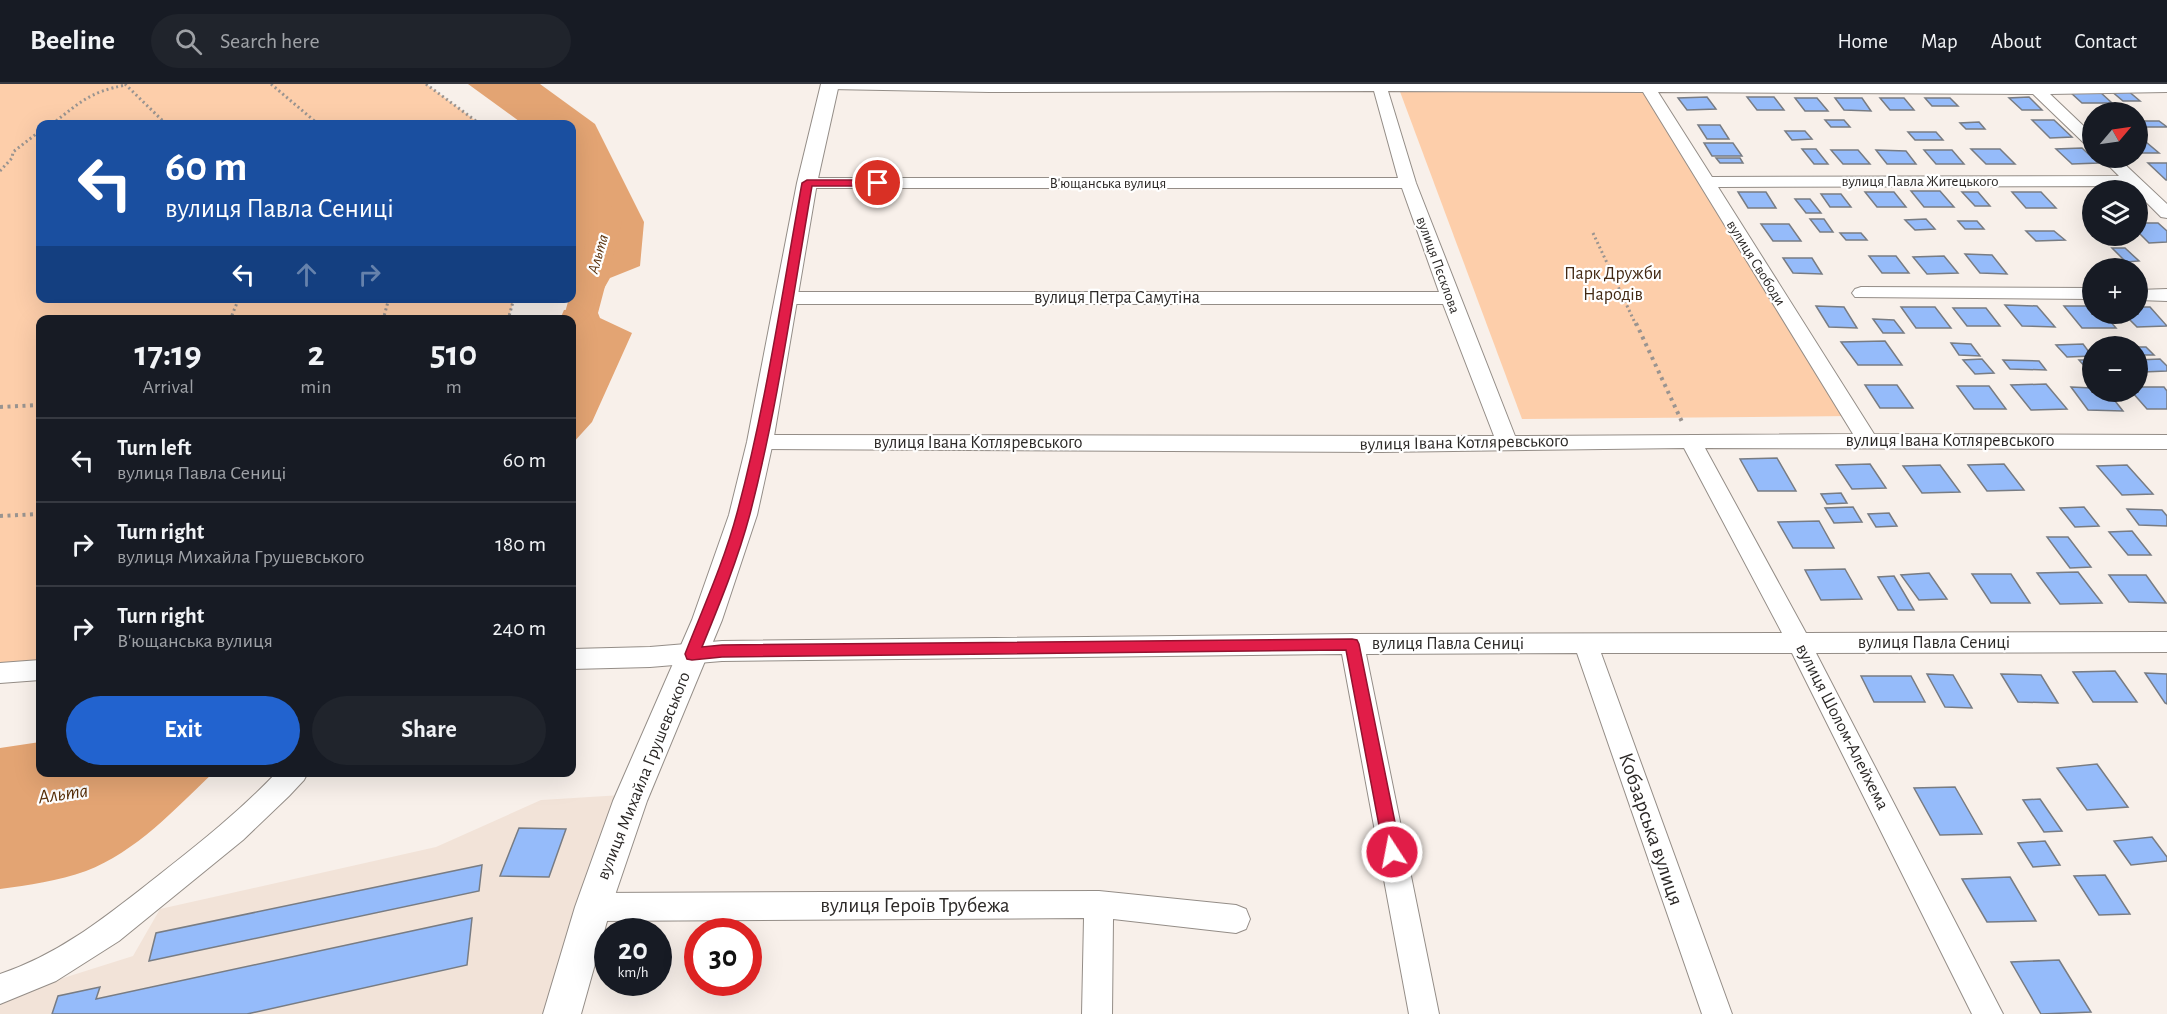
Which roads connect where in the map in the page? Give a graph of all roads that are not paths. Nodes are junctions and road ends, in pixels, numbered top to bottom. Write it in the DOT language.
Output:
graph roads {
  1 [pos="830,84"];
  2 [pos="1380,86"];
  3 [pos="1647,86"];
  4 [pos="2167,88"];
  5 [pos="2037,90"];
  6 [pos="2082,133"];
  7 [pos="2120,168"];
  8 [pos="2133,180"];
  9 [pos="2082,181"];
  10 [pos="1706,182"];
  11 [pos="807,183"];
  12 [pos="1408,183"];
  13 [pos="2148,195"];
  14 [pos="2167,213"];
  15 [pos="1861,293"];
  16 [pos="2082,294"];
  17 [pos="2148,295"];
  18 [pos="2167,295"];
  19 [pos="785,298"];
  20 [pos="1450,298"];
  21 [pos="1691,441"];
  22 [pos="1868,441"];
  23 [pos="760,442"];
  24 [pos="2167,442"];
  25 [pos="1508,443"];
  26 [pos="2167,642"];
  27 [pos="1799,643"];
  28 [pos="1352,644"];
  29 [pos="1586,644"];
  30 [pos="692,654"];
  31 [pos="576,659"];
  32 [pos="36,670"];
  33 [pos="0,673"];
  34 [pos="290,777"];
  35 [pos="1099,904"];
  36 [pos="593,907"];
  37 [pos="1236,919"];
  38 [pos="0,989"];
  39 [pos="562,1014"];
  40 [pos="1097,1014"];
  41 [pos="1424,1014"];
  42 [pos="1717,1014"];
  43 [pos="1988,1014"];
  1 -- 2 [label="street"];
  1 -- 11 [label="street, вулиця Михайла Грушевського"];
  2 -- 3 [label="street"];
  2 -- 12 [label="street, вулиця Пєсклова"];
  3 -- 5 [label="street"];
  3 -- 10 [label="street, вулиця Свободи"];
  4 -- 5 [label="street"];
  5 -- 6 [label="street"];
  7 -- 8 [label="street"];
  9 -- 10 [label="street, вулиця Павла Житецького"];
  10 -- 22 [label="street, вулиця Свободи"];
  11 -- 12 [label="street, В'ющанська вулиця"];
  11 -- 19 [label="street, вулиця Михайла Грушевського"];
  12 -- 20 [label="street, вулиця Пєсклова"];
  13 -- 14 [label="street"];
  15 -- 16 [label="street"];
  17 -- 18 [label="street"];
  19 -- 20 [label="street, вулиця Петра Самутіна"];
  19 -- 23 [label="street, вулиця Михайла Грушевського"];
  20 -- 25 [label="street, вулиця Пєсклова"];
  21 -- 22 [label="street, вулиця Івана Котляревського"];
  21 -- 25 [label="street, вулиця Івана Котляревського"];
  21 -- 27 [label="street, вулиця Шолом-Алейхема"];
  22 -- 24 [label="street, вулиця Івана Котляревського"];
  23 -- 25 [label="street, вулиця Івана Котляревського"];
  23 -- 30 [label="street, вулиця Михайла Грушевського"];
  26 -- 27 [label="street, вулиця Павла Сениці"];
  27 -- 29 [label="street, вулиця Павла Сениці"];
  27 -- 43 [label="street, вулиця Шолом-Алейхема"];
  28 -- 29 [label="street, вулиця Павла Сениці"];
  28 -- 30 [label="street, вулиця Павла Сениці"];
  28 -- 41 [label="street"];
  29 -- 42 [label="street, Кобзарська вулиця"];
  30 -- 31 [label="street, вулиця Павла Сениці"];
  30 -- 36 [label="street, вулиця Михайла Грушевського"];
  32 -- 33 [label="street"];
  34 -- 38 [label="street"];
  35 -- 36 [label="street, вулиця Героїв Трубежа"];
  35 -- 37 [label="street, вулиця Героїв Трубежа"];
  35 -- 40 [label="street"];
  36 -- 39 [label="street, вулиця Михайла Грушевського"];
}
